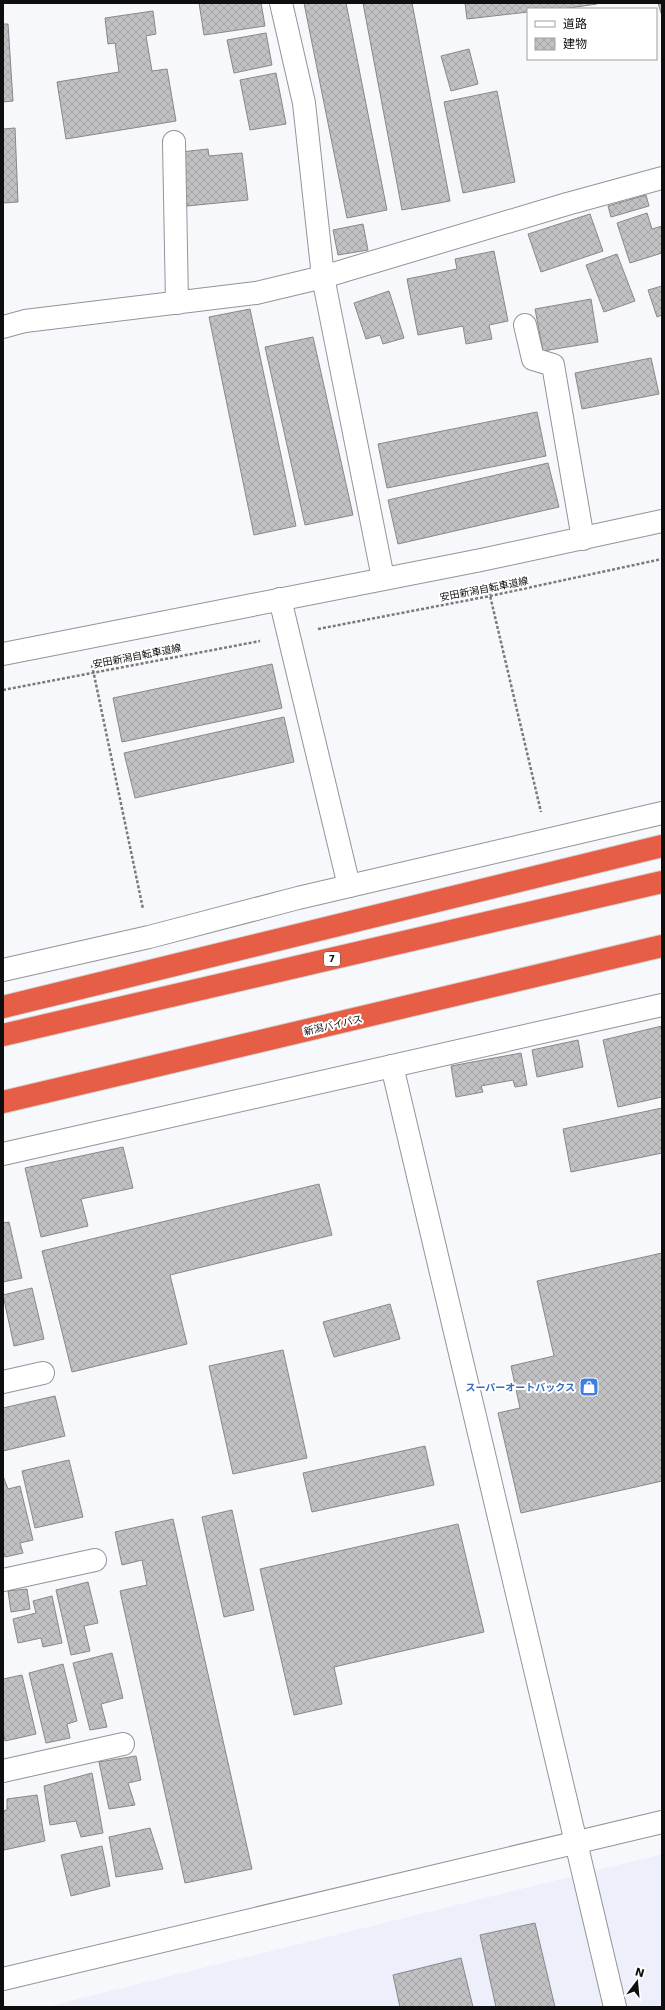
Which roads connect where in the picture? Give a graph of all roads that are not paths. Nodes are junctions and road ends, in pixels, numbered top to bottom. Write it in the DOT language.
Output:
graph roads {
  1 [pos="281,3"];
  2 [pos="174,142"];
  3 [pos="662,178"];
  4 [pos="323,277"];
  5 [pos="177,302"];
  6 [pos="525,325"];
  7 [pos="3,327"];
  8 [pos="662,521"];
  9 [pos="583,539"];
  10 [pos="383,578"];
  11 [pos="280,599"];
  12 [pos="3,654"];
  13 [pos="662,813"];
  14 [pos="662,846"];
  15 [pos="662,882"];
  16 [pos="349,886"];
  17 [pos="662,946"];
  18 [pos="662,961"];
  19 [pos="3,970"];
  20 [pos="518,981"];
  21 [pos="662,1005"];
  22 [pos="3,1007"];
  23 [pos="3,1035"];
  24 [pos="392,1066"];
  25 [pos="3,1102"];
  26 [pos="3,1154"];
  27 [pos="43,1373"];
  28 [pos="3,1382"];
  29 [pos="95,1560"];
  30 [pos="3,1580"];
  31 [pos="123,1744"];
  32 [pos="3,1771"];
  33 [pos="662,1822"];
  34 [pos="575,1843"];
  35 [pos="3,1979"];
  36 [pos="615,2007"];
  1 -- 4 [label="street"];
  2 -- 5 [label="street"];
  3 -- 4 [label="street"];
  4 -- 5 [label="street"];
  4 -- 10 [label="street"];
  5 -- 7 [label="street"];
  6 -- 9 [label="street"];
  8 -- 9 [label="street"];
  9 -- 10 [label="street"];
  10 -- 11 [label="street"];
  11 -- 12 [label="street"];
  11 -- 16 [label="street"];
  13 -- 16 [label="street"];
  14 -- 22 [label="highway"];
  15 -- 23 [label="highway, 7"];
  16 -- 19 [label="street"];
  17 -- 20 [label="highway, 新潟バイパス"];
  18 -- 20 [label="highway"];
  20 -- 25 [label="highway, 新潟バイパス"];
  21 -- 24 [label="street"];
  24 -- 26 [label="street"];
  24 -- 34 [label="street"];
  27 -- 28 [label="street"];
  29 -- 30 [label="street"];
  31 -- 32 [label="street"];
  33 -- 34 [label="street"];
  34 -- 35 [label="street"];
  34 -- 36 [label="street"];
}
